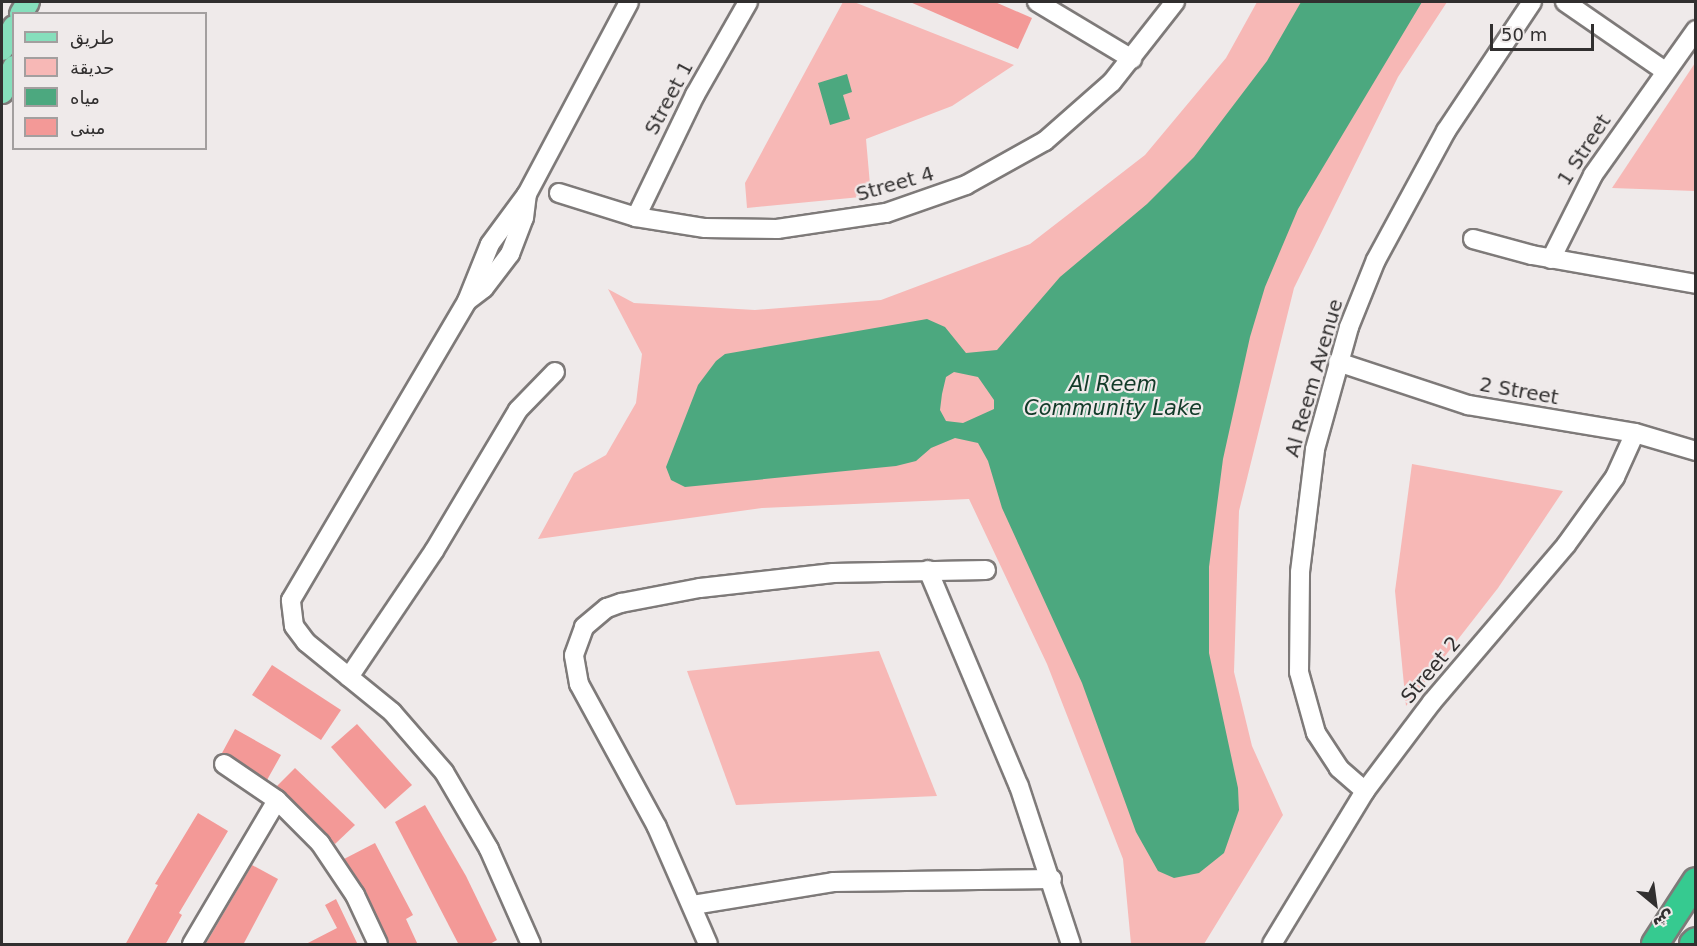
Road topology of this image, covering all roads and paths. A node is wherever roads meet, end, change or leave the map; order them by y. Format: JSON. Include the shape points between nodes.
{"nodes":[{"id":1,"x":629,"y":2,"type":"edge"},
{"id":2,"x":748,"y":2,"type":"edge"},
{"id":3,"x":1037,"y":2,"type":"edge"},
{"id":4,"x":1175,"y":2,"type":"edge"},
{"id":5,"x":1532,"y":2,"type":"edge"},
{"id":6,"x":1565,"y":2,"type":"edge"},
{"id":7,"x":1695,"y":30,"type":"edge"},
{"id":8,"x":12,"y":31,"type":"edge"},
{"id":9,"x":2,"y":49,"type":"edge"},
{"id":10,"x":1132,"y":59,"type":"junction"},
{"id":11,"x":12,"y":71,"type":"edge"},
{"id":12,"x":1665,"y":71,"type":"junction"},
{"id":13,"x":2,"y":92,"type":"edge"},
{"id":14,"x":559,"y":193,"type":"dead end"},
{"id":15,"x":636,"y":217,"type":"junction"},
{"id":16,"x":1473,"y":239,"type":"dead end"},
{"id":17,"x":1551,"y":259,"type":"junction"},
{"id":18,"x":1695,"y":284,"type":"edge"},
{"id":19,"x":1338,"y":362,"type":"junction"},
{"id":20,"x":555,"y":372,"type":"dead end"},
{"id":21,"x":1635,"y":433,"type":"junction"},
{"id":22,"x":1695,"y":451,"type":"edge"},
{"id":23,"x":928,"y":570,"type":"junction"},
{"id":24,"x":986,"y":570,"type":"dead end"},
{"id":25,"x":349,"y":677,"type":"junction"},
{"id":26,"x":224,"y":764,"type":"dead end"},
{"id":27,"x":1365,"y":791,"type":"junction"},
{"id":28,"x":277,"y":800,"type":"junction"},
{"id":29,"x":1052,"y":879,"type":"junction"},
{"id":30,"x":1695,"y":881,"type":"edge"},
{"id":31,"x":693,"y":905,"type":"junction"},
{"id":32,"x":1695,"y":940,"type":"edge"},
{"id":33,"x":192,"y":945,"type":"edge"},
{"id":34,"x":378,"y":945,"type":"edge"},
{"id":35,"x":531,"y":945,"type":"edge"},
{"id":36,"x":708,"y":945,"type":"edge"},
{"id":37,"x":1071,"y":945,"type":"edge"},
{"id":38,"x":1272,"y":945,"type":"edge"},
{"id":39,"x":1655,"y":945,"type":"edge"},
{"id":40,"x":1693,"y":945,"type":"edge"}],
"edges":[{"from":1,"to":25,"type":"street","via":[[527,194],[524,218],[510,255],[484,288],[467,301],[363,483],[293,592],[290,608],[299,635]]},
{"from":2,"to":15,"type":"street","name":"Street 1","via":[[695,95]]},
{"from":3,"to":10,"type":"street"},
{"from":4,"to":10,"type":"street","name":"Street 4"},
{"from":5,"to":19,"type":"street","name":"Al Reem Avenue","via":[[1476,84],[1400,214],[1361,293]]},
{"from":6,"to":12,"type":"street"},
{"from":7,"to":12,"type":"street","name":"1 Street"},
{"from":8,"to":9,"type":"main road"},
{"from":10,"to":15,"type":"street","name":"Street 4","via":[[1091,103],[1028,152],[966,185],[886,213],[811,226],[740,230]]},
{"from":11,"to":13,"type":"main road"},
{"from":12,"to":17,"type":"street","name":"1 Street","via":[[1580,196]]},
{"from":14,"to":15,"type":"street","name":"Street 4"},
{"from":16,"to":17,"type":"street"},
{"from":17,"to":18,"type":"street"},
{"from":19,"to":21,"type":"street","name":"2 Street","via":[[1468,405]]},
{"from":19,"to":27,"type":"street","name":"Al Reem Avenue","via":[[1308,489],[1298,652],[1302,693],[1316,733],[1338,768]]},
{"from":20,"to":25,"type":"street","via":[[518,410],[439,543]]},
{"from":21,"to":22,"type":"street","name":"2 Street"},
{"from":21,"to":27,"type":"street","name":"Street 2","via":[[1614,477],[1566,545],[1432,702]]},
{"from":23,"to":24,"type":"street"},
{"from":23,"to":29,"type":"street","via":[[1019,786]]},
{"from":23,"to":31,"type":"street","via":[[833,573],[700,588],[621,603],[607,608],[585,627],[574,655],[579,684],[626,766]]},
{"from":25,"to":35,"type":"street","via":[[411,732],[458,792],[489,849]]},
{"from":26,"to":28,"type":"street"},
{"from":27,"to":38,"type":"street","name":"Street 2"},
{"from":28,"to":33,"type":"street"},
{"from":28,"to":34,"type":"street","via":[[314,836],[339,868]]},
{"from":29,"to":31,"type":"street","via":[[833,882]]},
{"from":29,"to":37,"type":"street"},
{"from":30,"to":39,"type":"highway"},
{"from":31,"to":36,"type":"street"},
{"from":32,"to":40,"type":"highway"}]}
